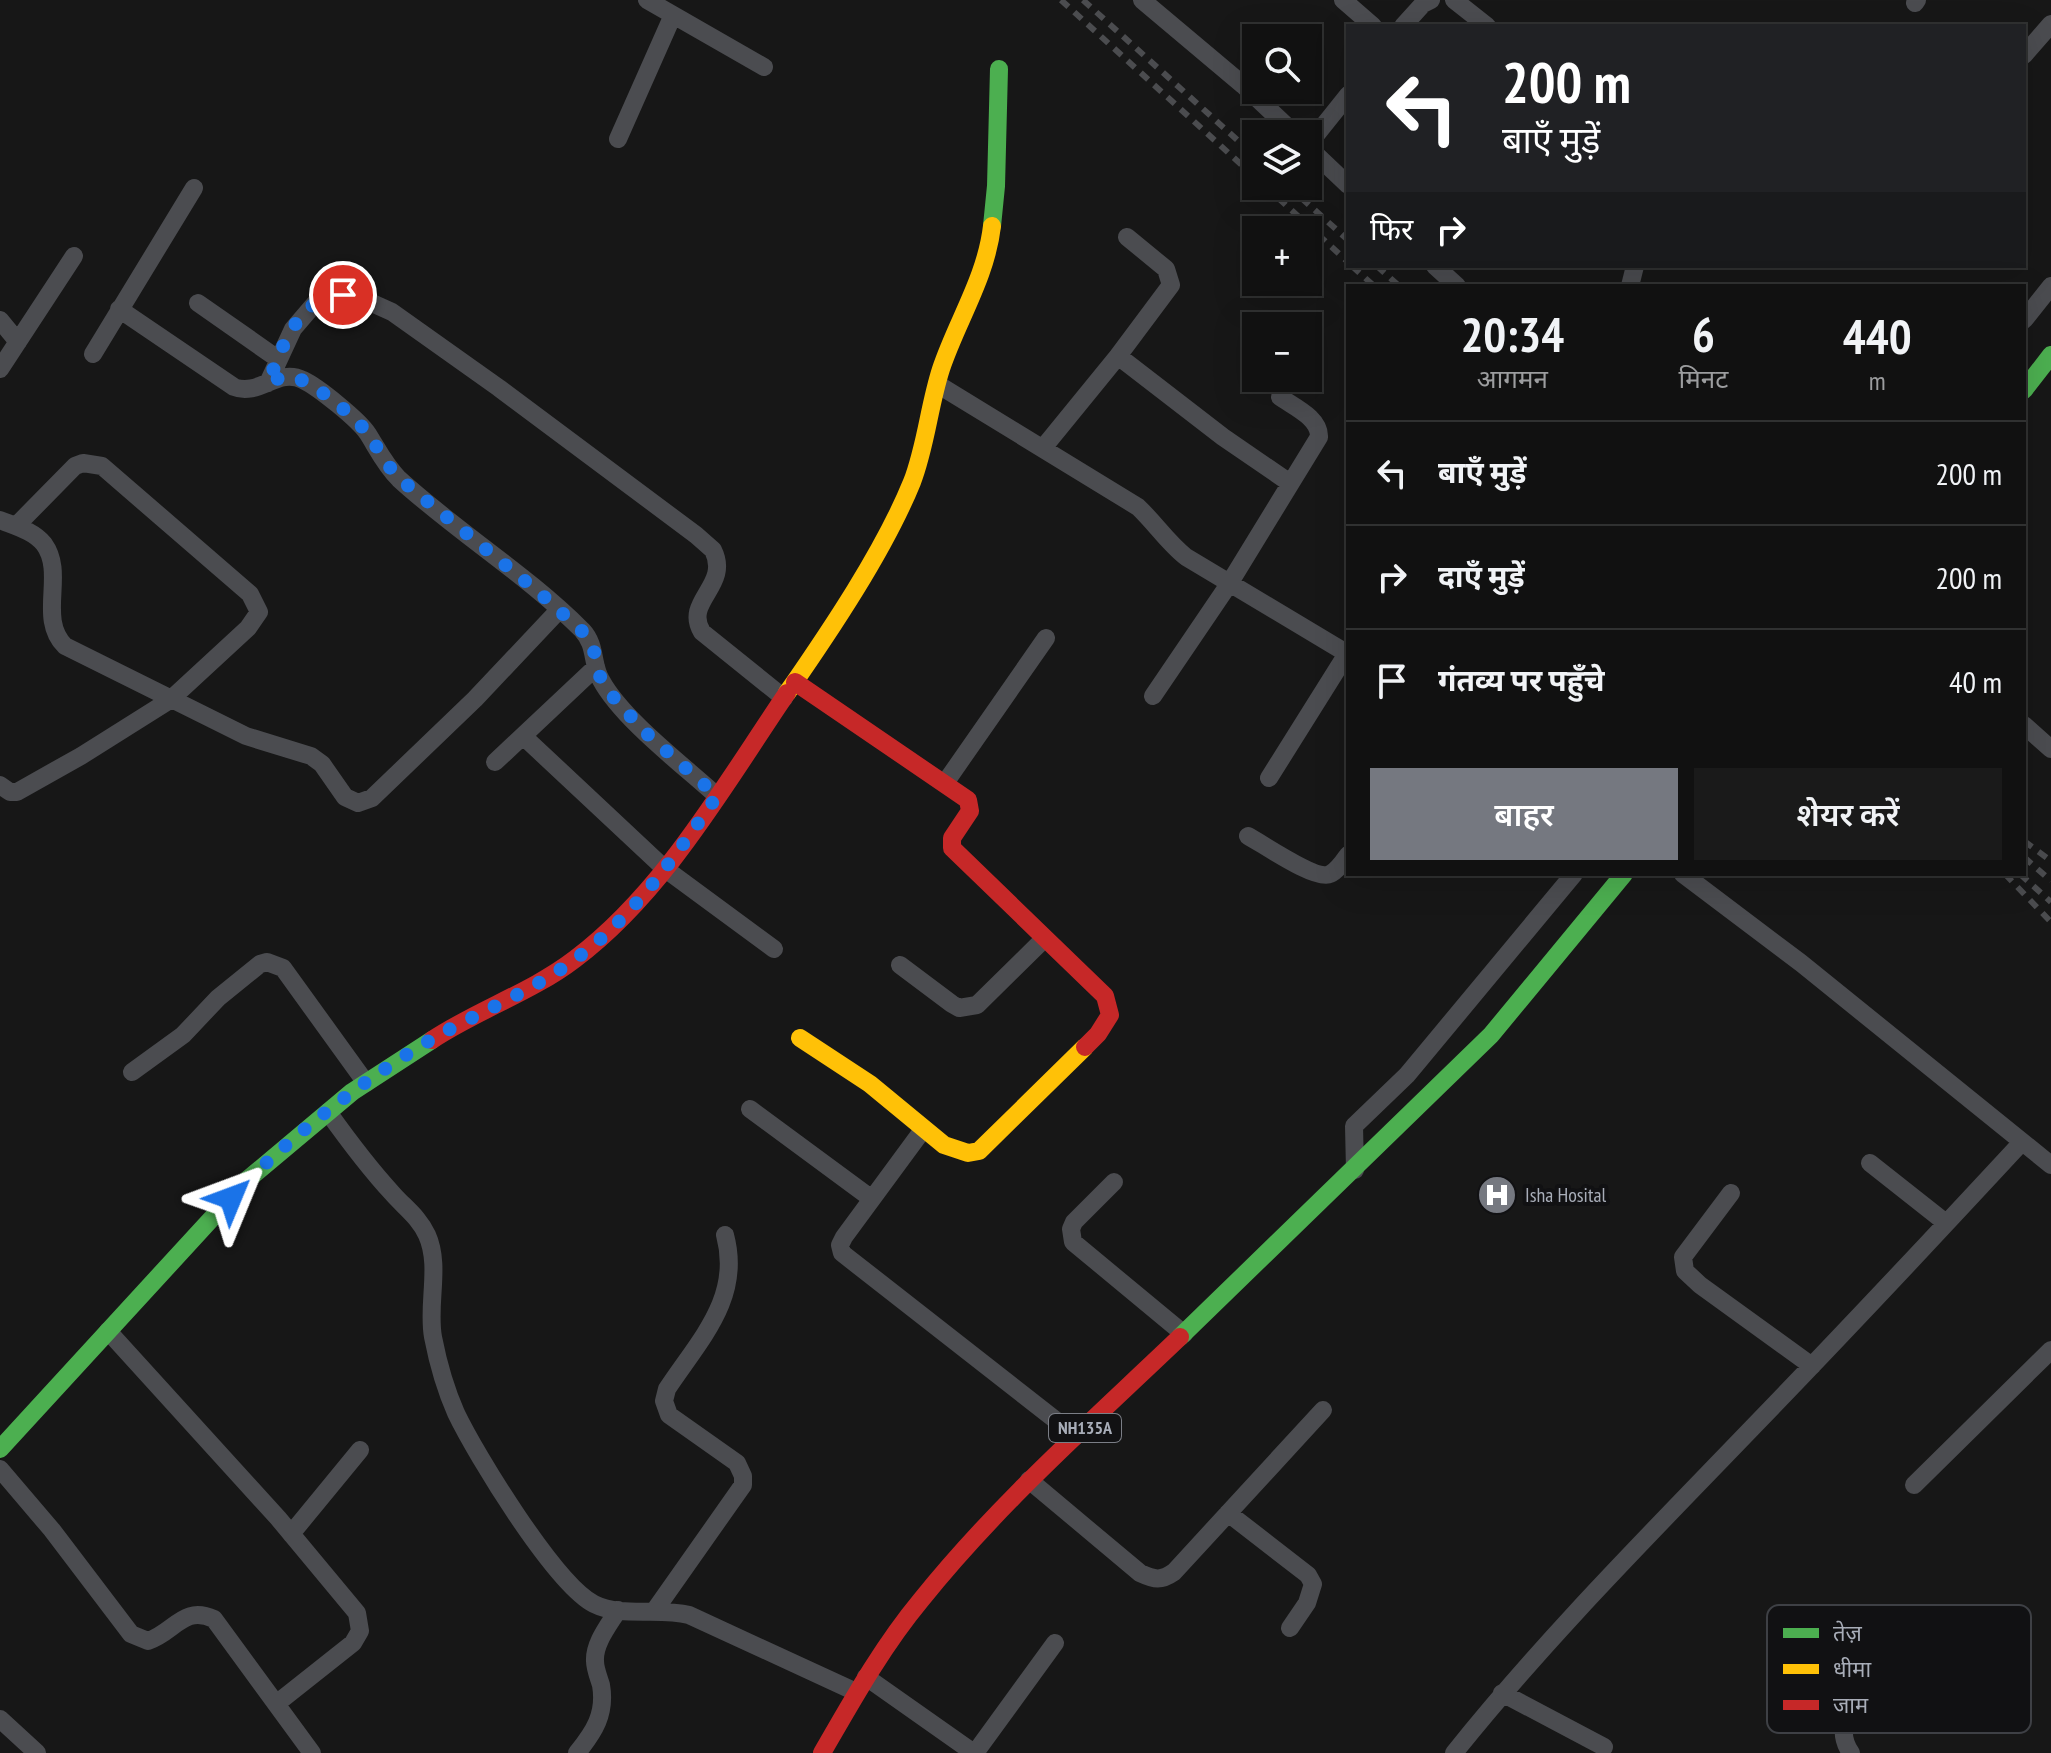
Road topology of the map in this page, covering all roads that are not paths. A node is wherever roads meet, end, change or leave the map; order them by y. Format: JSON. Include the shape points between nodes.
{"nodes":[{"id":1,"x":647,"y":0,"type":"edge"},
{"id":2,"x":1142,"y":0,"type":"edge"},
{"id":3,"x":1343,"y":0,"type":"edge"},
{"id":4,"x":1431,"y":0,"type":"edge"},
{"id":5,"x":1454,"y":0,"type":"edge"},
{"id":6,"x":673,"y":15,"type":"junction"},
{"id":7,"x":1371,"y":24,"type":"edge"},
{"id":8,"x":1405,"y":24,"type":"edge"},
{"id":9,"x":1484,"y":24,"type":"edge"},
{"id":10,"x":2051,"y":24,"type":"edge"},
{"id":11,"x":2026,"y":53,"type":"edge"},
{"id":12,"x":764,"y":67,"type":"dead end"},
{"id":13,"x":999,"y":69,"type":"dead end"},
{"id":14,"x":1346,"y":98,"type":"edge"},
{"id":15,"x":1280,"y":120,"type":"edge"},
{"id":16,"x":1322,"y":128,"type":"edge"},
{"id":17,"x":618,"y":139,"type":"dead end"},
{"id":18,"x":1322,"y":160,"type":"edge"},
{"id":19,"x":1346,"y":183,"type":"edge"},
{"id":20,"x":194,"y":188,"type":"dead end"},
{"id":21,"x":1127,"y":237,"type":"dead end"},
{"id":22,"x":74,"y":256,"type":"dead end"},
{"id":23,"x":1437,"y":268,"type":"edge"},
{"id":24,"x":1455,"y":284,"type":"edge"},
{"id":25,"x":2051,"y":286,"type":"edge"},
{"id":26,"x":198,"y":303,"type":"dead end"},
{"id":27,"x":119,"y":309,"type":"junction"},
{"id":28,"x":2026,"y":317,"type":"edge"},
{"id":29,"x":0,"y":320,"type":"edge"},
{"id":30,"x":18,"y":342,"type":"junction"},
{"id":31,"x":93,"y":354,"type":"dead end"},
{"id":32,"x":2051,"y":355,"type":"edge"},
{"id":33,"x":1118,"y":356,"type":"junction"},
{"id":34,"x":278,"y":359,"type":"junction"},
{"id":35,"x":0,"y":369,"type":"edge"},
{"id":36,"x":268,"y":383,"type":"junction"},
{"id":37,"x":937,"y":384,"type":"junction"},
{"id":38,"x":2026,"y":387,"type":"edge"},
{"id":39,"x":1280,"y":397,"type":"dead end"},
{"id":40,"x":1043,"y":448,"type":"junction"},
{"id":41,"x":1290,"y":483,"type":"junction"},
{"id":42,"x":8,"y":523,"type":"edge"},
{"id":43,"x":1229,"y":584,"type":"junction"},
{"id":44,"x":559,"y":610,"type":"junction"},
{"id":45,"x":1046,"y":638,"type":"dead end"},
{"id":46,"x":1346,"y":652,"type":"edge"},
{"id":47,"x":1346,"y":656,"type":"edge"},
{"id":48,"x":596,"y":667,"type":"junction"},
{"id":49,"x":790,"y":690,"type":"junction"},
{"id":50,"x":1153,"y":696,"type":"dead end"},
{"id":51,"x":170,"y":700,"type":"junction"},
{"id":52,"x":2026,"y":727,"type":"edge"},
{"id":53,"x":523,"y":736,"type":"junction"},
{"id":54,"x":2051,"y":749,"type":"edge"},
{"id":55,"x":495,"y":762,"type":"dead end"},
{"id":56,"x":1269,"y":778,"type":"dead end"},
{"id":57,"x":945,"y":783,"type":"junction"},
{"id":58,"x":0,"y":785,"type":"edge"},
{"id":59,"x":717,"y":796,"type":"junction"},
{"id":60,"x":1248,"y":836,"type":"dead end"},
{"id":61,"x":1346,"y":857,"type":"edge"},
{"id":62,"x":664,"y":868,"type":"junction"},
{"id":63,"x":1572,"y":876,"type":"edge"},
{"id":64,"x":1622,"y":876,"type":"edge"},
{"id":65,"x":1686,"y":876,"type":"edge"},
{"id":66,"x":1044,"y":939,"type":"junction"},
{"id":67,"x":774,"y":949,"type":"dead end"},
{"id":68,"x":900,"y":965,"type":"dead end"},
{"id":69,"x":800,"y":1038,"type":"dead end"},
{"id":70,"x":132,"y":1072,"type":"dead end"},
{"id":71,"x":366,"y":1083,"type":"junction"},
{"id":72,"x":750,"y":1109,"type":"dead end"},
{"id":73,"x":328,"y":1112,"type":"junction"},
{"id":74,"x":922,"y":1131,"type":"junction"},
{"id":75,"x":2022,"y":1142,"type":"junction"},
{"id":76,"x":1870,"y":1163,"type":"dead end"},
{"id":77,"x":2051,"y":1165,"type":"edge"},
{"id":78,"x":1355,"y":1170,"type":"junction"},
{"id":79,"x":1114,"y":1182,"type":"dead end"},
{"id":80,"x":1731,"y":1193,"type":"dead end"},
{"id":81,"x":872,"y":1199,"type":"junction"},
{"id":82,"x":1946,"y":1223,"type":"junction"},
{"id":83,"x":725,"y":1235,"type":"dead end"},
{"id":84,"x":108,"y":1331,"type":"junction"},
{"id":85,"x":1184,"y":1334,"type":"junction"},
{"id":86,"x":2051,"y":1350,"type":"edge"},
{"id":87,"x":1812,"y":1366,"type":"junction"},
{"id":88,"x":1323,"y":1410,"type":"dead end"},
{"id":89,"x":1076,"y":1436,"type":"junction"},
{"id":90,"x":0,"y":1449,"type":"edge"},
{"id":91,"x":360,"y":1450,"type":"dead end"},
{"id":92,"x":0,"y":1469,"type":"edge"},
{"id":93,"x":1029,"y":1480,"type":"junction"},
{"id":94,"x":1914,"y":1485,"type":"dead end"},
{"id":95,"x":1228,"y":1513,"type":"junction"},
{"id":96,"x":291,"y":1534,"type":"junction"},
{"id":97,"x":618,"y":1610,"type":"junction"},
{"id":98,"x":655,"y":1610,"type":"junction"},
{"id":99,"x":1290,"y":1628,"type":"dead end"},
{"id":100,"x":1055,"y":1643,"type":"dead end"},
{"id":101,"x":861,"y":1684,"type":"junction"},
{"id":102,"x":1502,"y":1693,"type":"junction"},
{"id":103,"x":276,"y":1704,"type":"junction"},
{"id":104,"x":0,"y":1719,"type":"edge"},
{"id":105,"x":1844,"y":1733,"type":"edge"},
{"id":106,"x":1604,"y":1747,"type":"dead end"},
{"id":107,"x":37,"y":1753,"type":"edge"},
{"id":108,"x":312,"y":1753,"type":"edge"},
{"id":109,"x":577,"y":1753,"type":"edge"},
{"id":110,"x":822,"y":1753,"type":"edge"},
{"id":111,"x":974,"y":1753,"type":"edge"},
{"id":112,"x":1454,"y":1753,"type":"edge"},
{"id":113,"x":1851,"y":1753,"type":"edge"}],
"edges":[{"from":1,"to":6,"type":"street"},
{"from":2,"to":15,"type":"street"},
{"from":3,"to":7,"type":"street"},
{"from":4,"to":8,"type":"street"},
{"from":5,"to":9,"type":"street"},
{"from":6,"to":12,"type":"street"},
{"from":6,"to":17,"type":"street"},
{"from":10,"to":11,"type":"street"},
{"from":13,"to":37,"type":"main road","via":[[990,239]]},
{"from":14,"to":16,"type":"street"},
{"from":18,"to":19,"type":"street"},
{"from":20,"to":27,"type":"street"},
{"from":21,"to":33,"type":"street","via":[[1166,269],[1171,285]]},
{"from":22,"to":30,"type":"street"},
{"from":23,"to":24,"type":"street"},
{"from":25,"to":28,"type":"street"},
{"from":26,"to":34,"type":"street"},
{"from":27,"to":31,"type":"street"},
{"from":27,"to":36,"type":"street","via":[[234,387],[249,391]]},
{"from":29,"to":30,"type":"street"},
{"from":30,"to":35,"type":"street"},
{"from":32,"to":38,"type":"main road"},
{"from":33,"to":40,"type":"street"},
{"from":33,"to":41,"type":"street"},
{"from":34,"to":36,"type":"street"},
{"from":34,"to":49,"type":"street","via":[[308,309],[330,295],[392,312],[713,550],[718,569],[699,606],[697,624]]},
{"from":36,"to":44,"type":"street","via":[[281,377],[303,380],[355,419],[400,479]]},
{"from":37,"to":40,"type":"street"},
{"from":37,"to":49,"type":"main road","via":[[913,479],[900,508]]},
{"from":39,"to":41,"type":"street","via":[[1319,429],[1315,445]]},
{"from":40,"to":43,"type":"street","via":[[1138,507],[1173,547]]},
{"from":41,"to":43,"type":"street"},
{"from":42,"to":51,"type":"street","via":[[44,544],[53,577],[55,636]]},
{"from":42,"to":51,"type":"street","via":[[75,466],[94,463],[250,594],[259,612],[248,628]]},
{"from":43,"to":46,"type":"street"},
{"from":43,"to":50,"type":"street"},
{"from":44,"to":48,"type":"street","via":[[592,643]]},
{"from":44,"to":51,"type":"street","via":[[372,798],[358,803],[345,797],[311,756],[261,742]]},
{"from":45,"to":57,"type":"street"},
{"from":47,"to":56,"type":"street"},
{"from":48,"to":53,"type":"street"},
{"from":48,"to":59,"type":"street","via":[[614,698],[645,732]]},
{"from":49,"to":57,"type":"main road"},
{"from":49,"to":59,"type":"main road"},
{"from":51,"to":58,"type":"street","via":[[17,792]]},
{"from":52,"to":54,"type":"street"},
{"from":53,"to":55,"type":"street"},
{"from":53,"to":62,"type":"street"},
{"from":57,"to":66,"type":"main road","via":[[970,805],[952,848]]},
{"from":59,"to":62,"type":"main road"},
{"from":60,"to":61,"type":"street","via":[[1323,876]]},
{"from":62,"to":67,"type":"street"},
{"from":62,"to":71,"type":"main road","via":[[614,927],[573,961],[439,1035]]},
{"from":63,"to":78,"type":"street","via":[[1407,1075],[1354,1126]]},
{"from":64,"to":78,"type":"main road","number":"NH135A","via":[[1491,1035]]},
{"from":65,"to":75,"type":"street"},
{"from":66,"to":68,"type":"street","via":[[969,1008],[952,1004]]},
{"from":66,"to":74,"type":"main road","via":[[1105,996],[1110,1015],[1106,1026],[979,1151],[966,1153]]},
{"from":69,"to":74,"type":"main road","via":[[892,1101]]},
{"from":70,"to":71,"type":"street","via":[[267,962],[283,968]]},
{"from":71,"to":73,"type":"main road"},
{"from":72,"to":81,"type":"street"},
{"from":73,"to":84,"type":"main road","via":[[247,1180]]},
{"from":73,"to":97,"type":"street","via":[[427,1235],[433,1252],[432,1332],[458,1415],[566,1583],[597,1606]]},
{"from":74,"to":81,"type":"street"},
{"from":75,"to":77,"type":"street"},
{"from":75,"to":82,"type":"street"},
{"from":76,"to":82,"type":"street"},
{"from":78,"to":85,"type":"main road","number":"NH135A"},
{"from":79,"to":85,"type":"street","via":[[1074,1222],[1073,1242]]},
{"from":80,"to":87,"type":"street","via":[[1683,1257],[1685,1271]]},
{"from":81,"to":89,"type":"street","via":[[844,1237],[842,1253]]},
{"from":82,"to":87,"type":"street"},
{"from":83,"to":98,"type":"street","via":[[731,1265],[723,1301],[664,1401],[669,1415],[737,1463],[743,1485]]},
{"from":84,"to":90,"type":"main road"},
{"from":84,"to":96,"type":"street"},
{"from":85,"to":89,"type":"main road","number":"NH135A"},
{"from":86,"to":94,"type":"street"},
{"from":87,"to":102,"type":"street"},
{"from":88,"to":95,"type":"street"},
{"from":89,"to":93,"type":"main road","number":"NH135A"},
{"from":91,"to":96,"type":"street"},
{"from":92,"to":103,"type":"street","via":[[131,1634],[148,1641],[186,1616],[204,1614],[214,1619]]},
{"from":93,"to":95,"type":"street","via":[[1153,1579],[1174,1572]]},
{"from":93,"to":101,"type":"main road","number":"NH135A","via":[[919,1602]]},
{"from":95,"to":99,"type":"street","via":[[1313,1584]]},
{"from":96,"to":103,"type":"street","via":[[357,1613],[360,1631],[353,1643]]},
{"from":97,"to":98,"type":"street"},
{"from":97,"to":109,"type":"street","via":[[601,1638],[595,1662],[601,1715]]},
{"from":98,"to":101,"type":"street","via":[[689,1615]]},
{"from":100,"to":111,"type":"street"},
{"from":101,"to":110,"type":"main road","number":"NH135A"},
{"from":101,"to":111,"type":"street"},
{"from":102,"to":106,"type":"street"},
{"from":102,"to":112,"type":"street"},
{"from":103,"to":108,"type":"street"},
{"from":104,"to":107,"type":"street"},
{"from":105,"to":113,"type":"street"}]}
